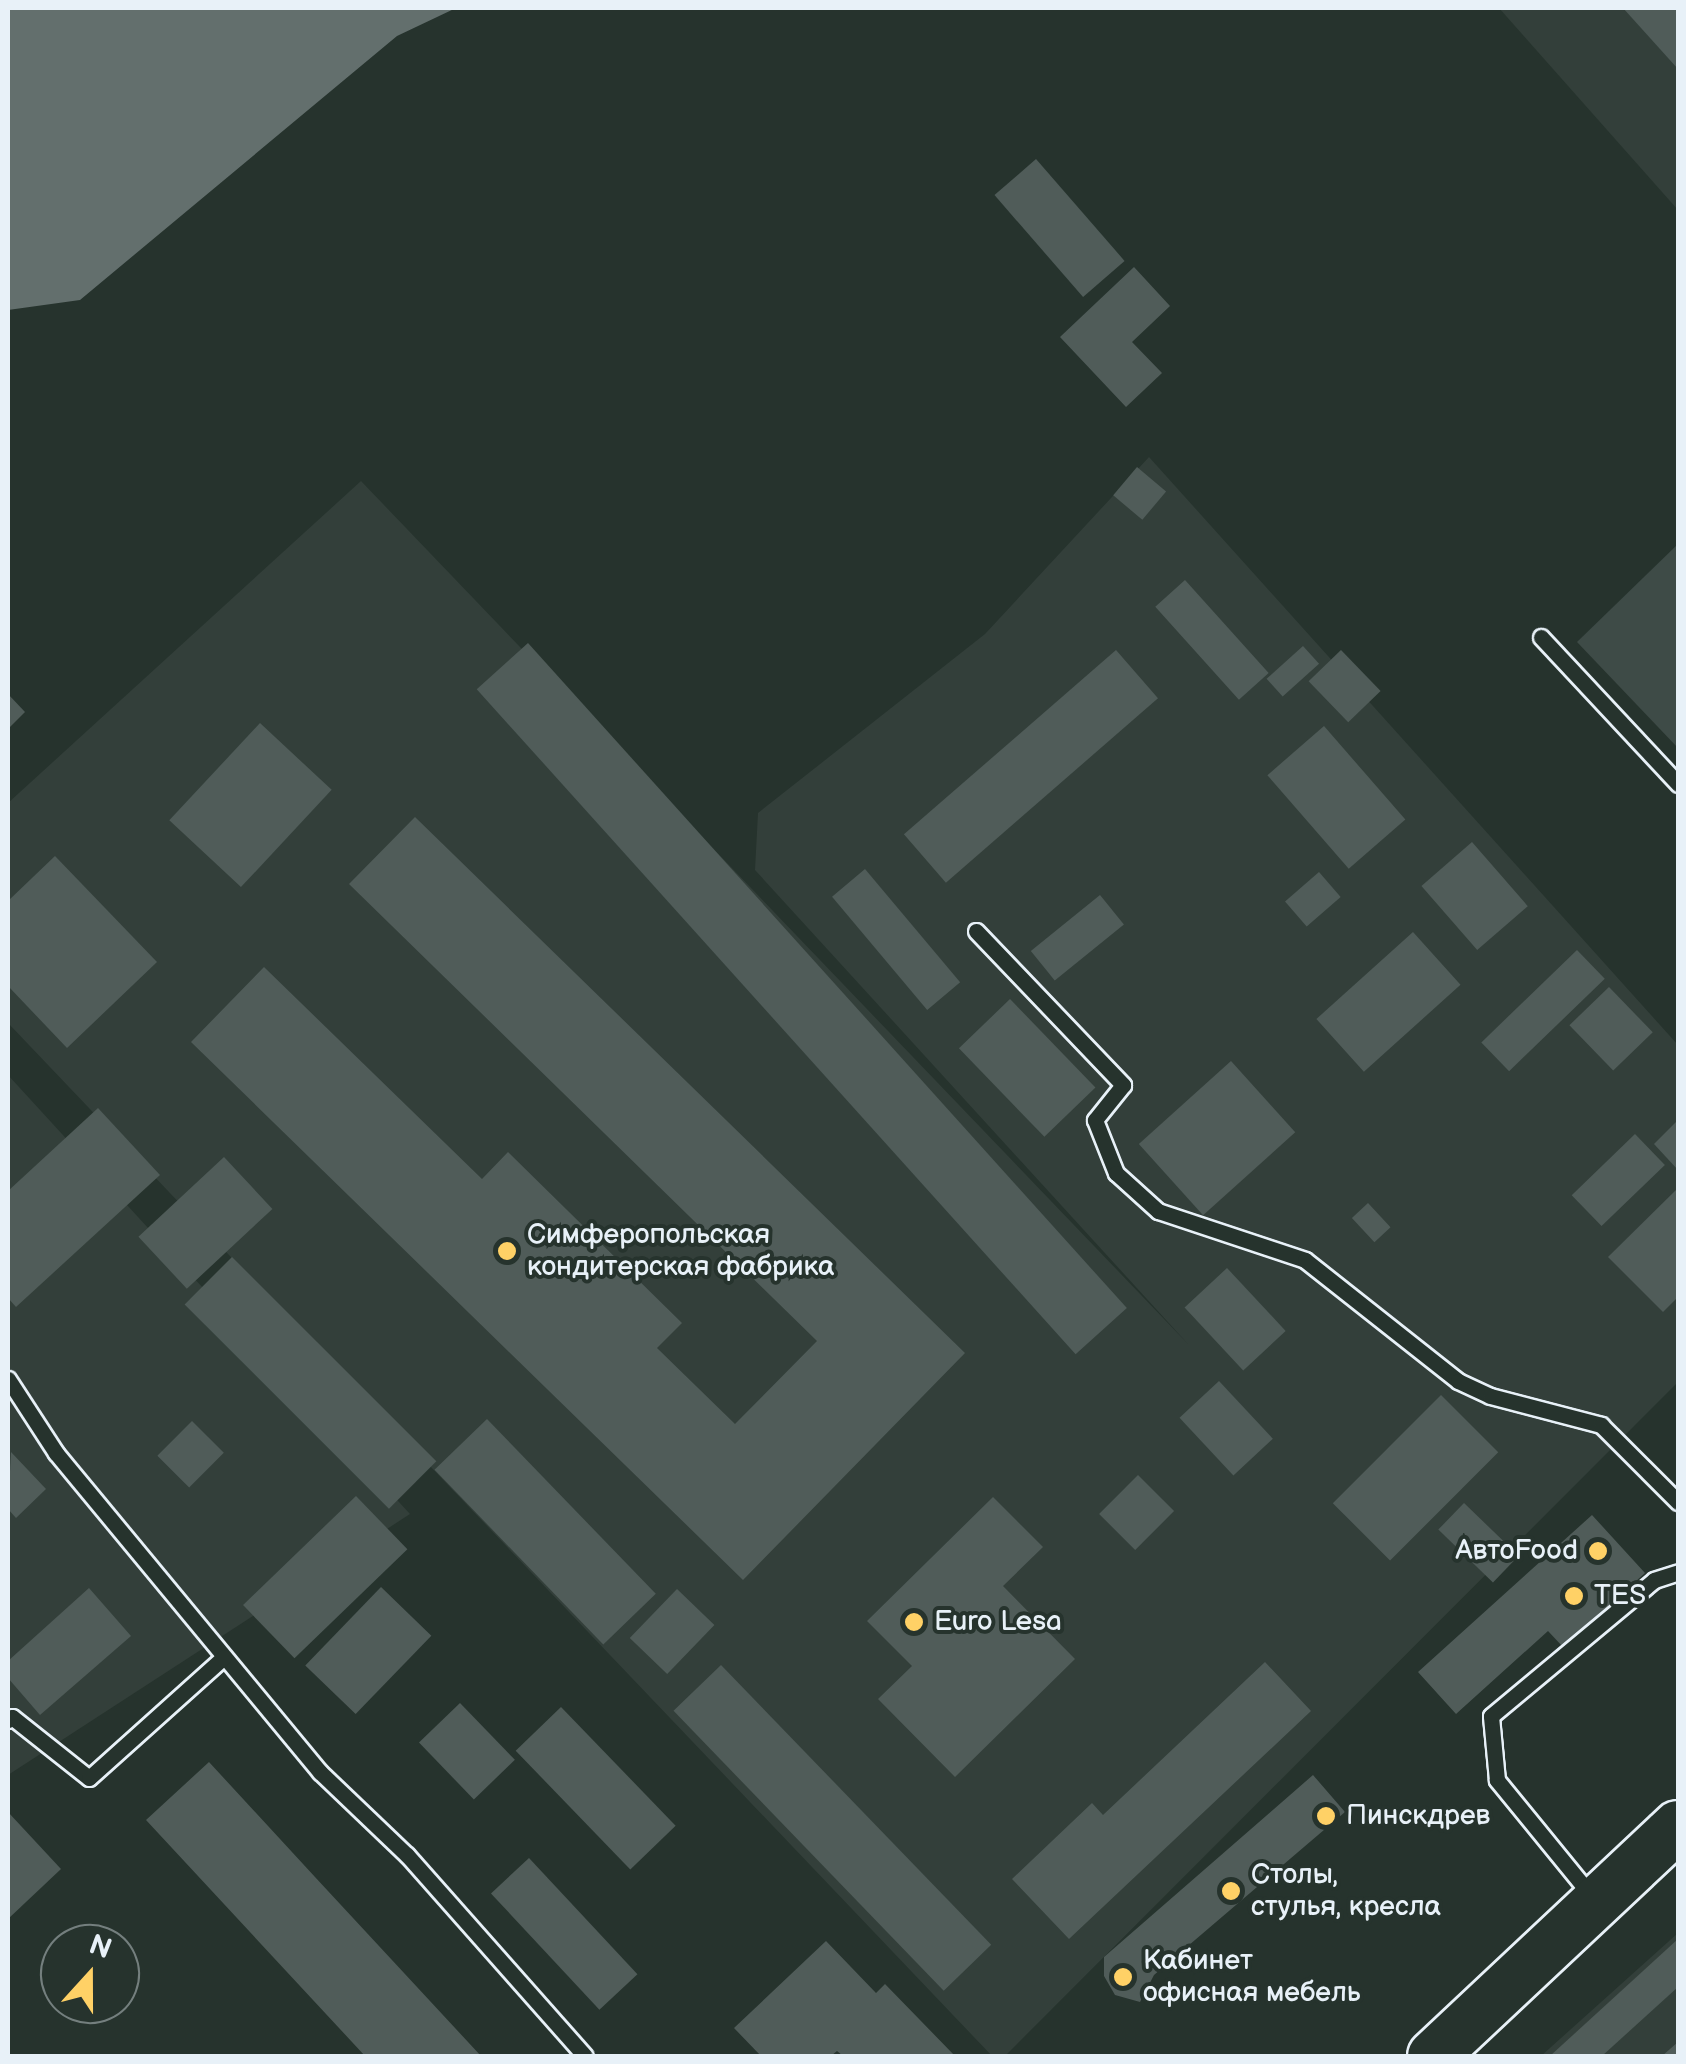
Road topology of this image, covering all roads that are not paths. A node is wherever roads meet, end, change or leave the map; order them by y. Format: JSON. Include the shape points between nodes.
{"nodes":[{"id":1,"x":1541,"y":637,"type":"dead end"},
{"id":2,"x":1678,"y":784,"type":"edge"},
{"id":3,"x":976,"y":931,"type":"dead end"},
{"id":4,"x":11,"y":1391,"type":"edge"},
{"id":5,"x":1678,"y":1502,"type":"edge"},
{"id":6,"x":1678,"y":1572,"type":"edge"},
{"id":7,"x":224,"y":1657,"type":"junction"},
{"id":8,"x":8,"y":1720,"type":"edge"},
{"id":9,"x":1678,"y":1826,"type":"edge"},
{"id":10,"x":1596,"y":1902,"type":"junction"},
{"id":11,"x":585,"y":2056,"type":"edge"},
{"id":12,"x":1433,"y":2056,"type":"edge"}],
"edges":[{"from":1,"to":2,"type":"lane"},
{"from":3,"to":5,"type":"lane","via":[[1123,1085],[1095,1120],[1116,1173],[1158,1211],[1305,1260],[1458,1381],[1601,1425]]},
{"from":4,"to":7,"type":"lane"},
{"from":6,"to":10,"type":"lane","via":[[1654,1580],[1491,1716],[1497,1780]]},
{"from":7,"to":8,"type":"lane","via":[[89,1778],[12,1716]]},
{"from":7,"to":11,"type":"lane","via":[[320,1772],[407,1854]]},
{"from":9,"to":10,"type":"main road"},
{"from":10,"to":12,"type":"main road"}]}
